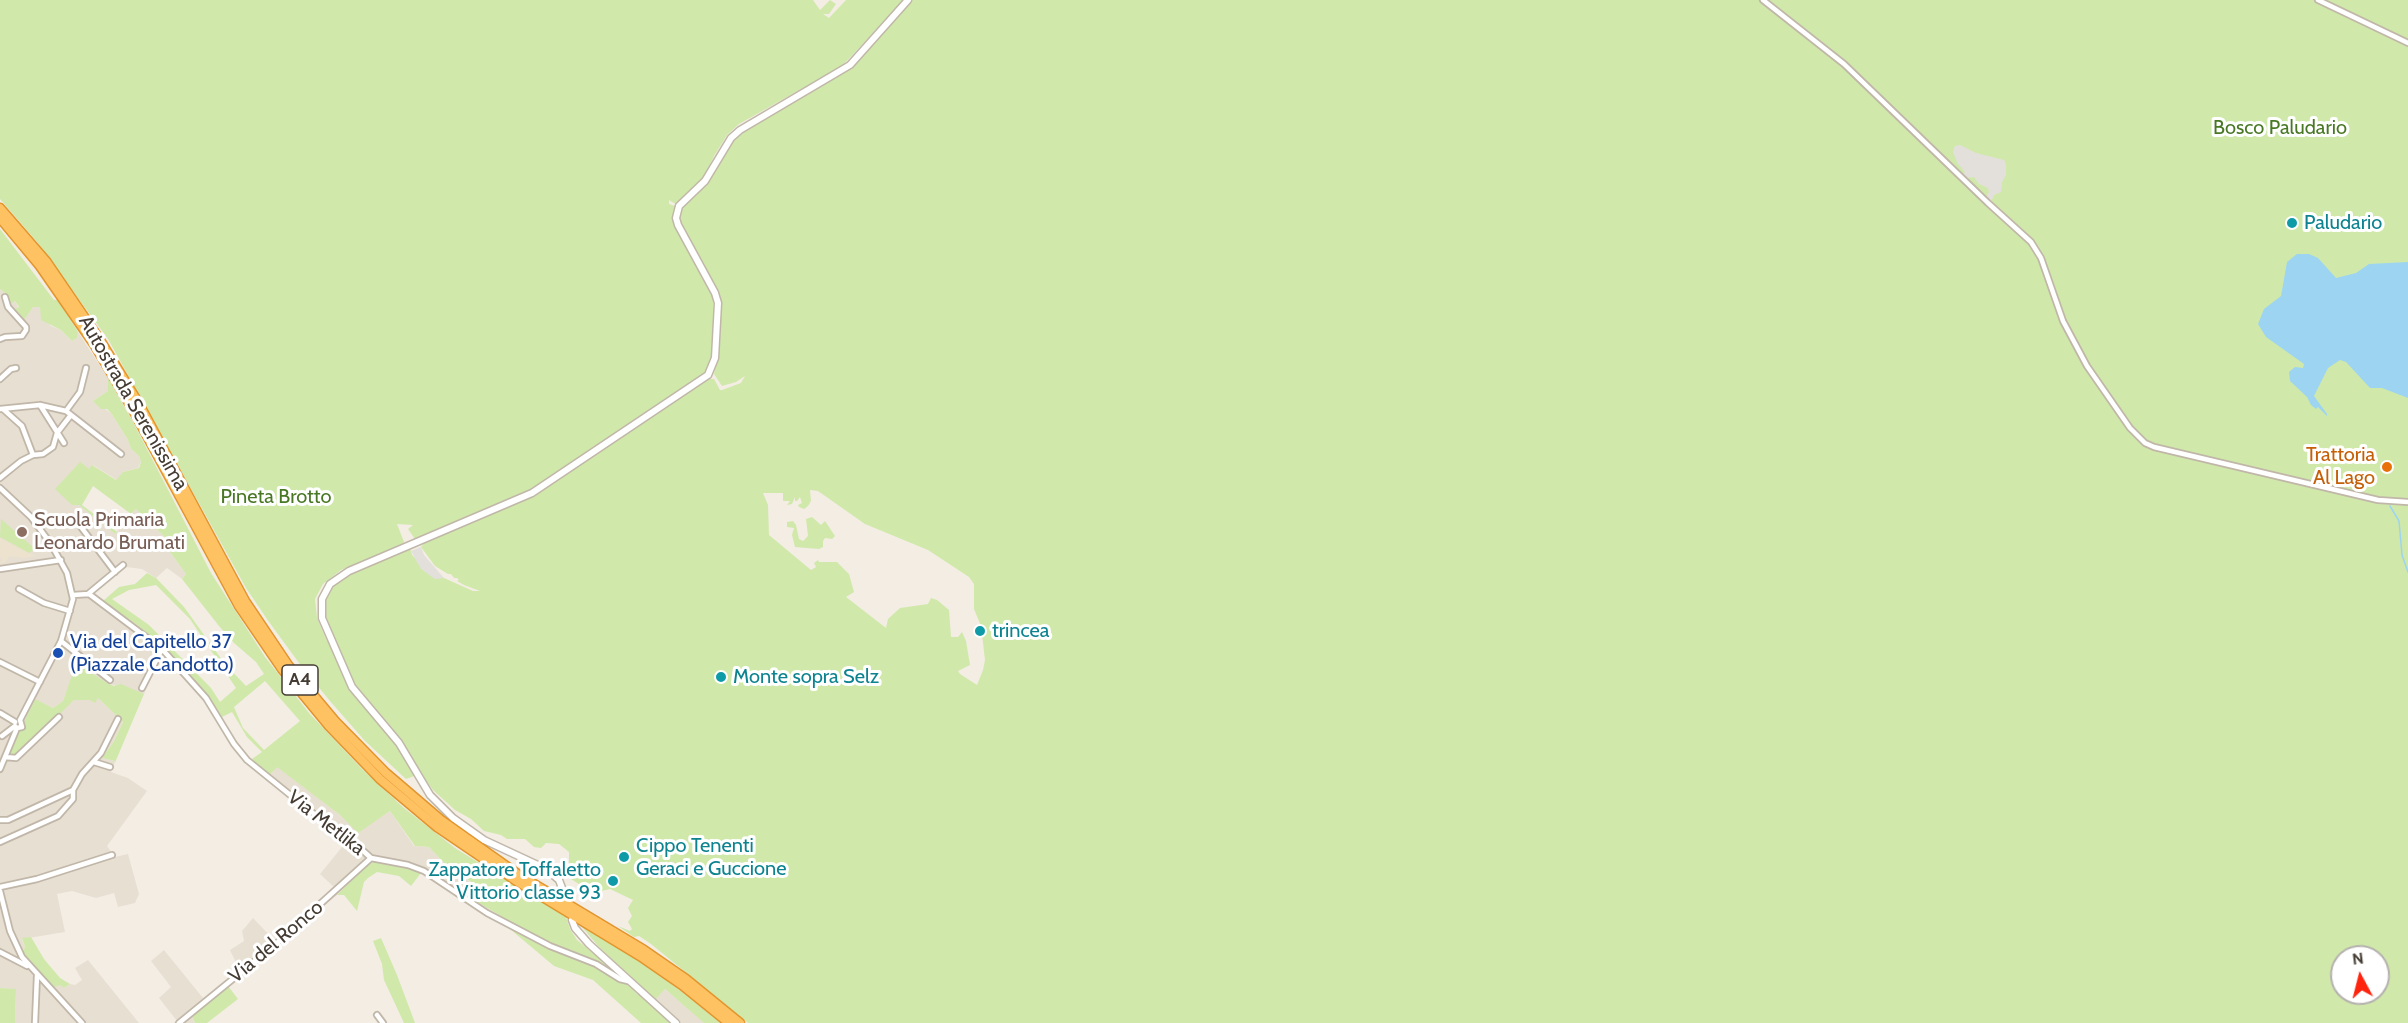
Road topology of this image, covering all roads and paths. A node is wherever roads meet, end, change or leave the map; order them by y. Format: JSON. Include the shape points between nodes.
{"nodes":[{"id":1,"x":908,"y":0,"type":"edge"},
{"id":2,"x":1763,"y":0,"type":"edge"},
{"id":3,"x":2318,"y":0,"type":"edge"},
{"id":4,"x":2408,"y":43,"type":"edge"},
{"id":5,"x":0,"y":208,"type":"edge"},
{"id":6,"x":0,"y":218,"type":"edge"},
{"id":7,"x":5,"y":297,"type":"dead end"},
{"id":8,"x":0,"y":339,"type":"edge"},
{"id":9,"x":16,"y":368,"type":"dead end"},
{"id":10,"x":86,"y":368,"type":"dead end"},
{"id":11,"x":0,"y":379,"type":"edge"},
{"id":12,"x":40,"y":405,"type":"junction"},
{"id":13,"x":2,"y":409,"type":"edge"},
{"id":14,"x":66,"y":411,"type":"junction"},
{"id":15,"x":71,"y":415,"type":"junction"},
{"id":16,"x":57,"y":434,"type":"junction"},
{"id":17,"x":64,"y":443,"type":"dead end"},
{"id":18,"x":121,"y":454,"type":"dead end"},
{"id":19,"x":33,"y":455,"type":"junction"},
{"id":20,"x":0,"y":478,"type":"edge"},
{"id":21,"x":0,"y":488,"type":"edge"},
{"id":22,"x":2408,"y":502,"type":"edge"},
{"id":23,"x":78,"y":523,"type":"dead end"},
{"id":24,"x":61,"y":560,"type":"junction"},
{"id":25,"x":123,"y":565,"type":"dead end"},
{"id":26,"x":0,"y":569,"type":"edge"},
{"id":27,"x":115,"y":572,"type":"junction"},
{"id":28,"x":19,"y":589,"type":"dead end"},
{"id":29,"x":88,"y":594,"type":"junction"},
{"id":30,"x":73,"y":595,"type":"junction"},
{"id":31,"x":70,"y":611,"type":"junction"},
{"id":32,"x":61,"y":641,"type":"junction"},
{"id":33,"x":162,"y":649,"type":"junction"},
{"id":34,"x":0,"y":662,"type":"edge"},
{"id":35,"x":110,"y":680,"type":"dead end"},
{"id":36,"x":40,"y":682,"type":"junction"},
{"id":37,"x":142,"y":688,"type":"dead end"},
{"id":38,"x":0,"y":713,"type":"edge"},
{"id":39,"x":59,"y":717,"type":"dead end"},
{"id":40,"x":118,"y":719,"type":"dead end"},
{"id":41,"x":17,"y":724,"type":"junction"},
{"id":42,"x":12,"y":740,"type":"junction"},
{"id":43,"x":5,"y":757,"type":"junction"},
{"id":44,"x":94,"y":762,"type":"junction"},
{"id":45,"x":110,"y":767,"type":"dead end"},
{"id":46,"x":0,"y":770,"type":"edge"},
{"id":47,"x":73,"y":790,"type":"junction"},
{"id":48,"x":0,"y":820,"type":"edge"},
{"id":49,"x":0,"y":842,"type":"edge"},
{"id":50,"x":112,"y":855,"type":"dead end"},
{"id":51,"x":371,"y":858,"type":"junction"},
{"id":52,"x":0,"y":889,"type":"edge"},
{"id":53,"x":565,"y":896,"type":"dead end"},
{"id":54,"x":572,"y":920,"type":"dead end"},
{"id":55,"x":16,"y":946,"type":"junction"},
{"id":56,"x":0,"y":952,"type":"edge"},
{"id":57,"x":10,"y":957,"type":"junction"},
{"id":58,"x":30,"y":967,"type":"junction"},
{"id":59,"x":38,"y":975,"type":"junction"},
{"id":60,"x":633,"y":982,"type":"junction"},
{"id":61,"x":45,"y":983,"type":"junction"},
{"id":62,"x":38,"y":988,"type":"junction"},
{"id":63,"x":377,"y":1015,"type":"dead end"},
{"id":64,"x":35,"y":1023,"type":"edge"},
{"id":65,"x":82,"y":1023,"type":"edge"},
{"id":66,"x":179,"y":1023,"type":"edge"},
{"id":67,"x":382,"y":1023,"type":"edge"},
{"id":68,"x":676,"y":1023,"type":"edge"},
{"id":69,"x":729,"y":1023,"type":"edge"},
{"id":70,"x":740,"y":1023,"type":"edge"}],
"edges":[{"from":1,"to":53,"type":"street","via":[[850,65],[731,138],[705,181],[679,206],[678,225],[718,303],[715,358],[708,375],[532,493],[339,576],[326,590],[320,608],[322,618],[342,668],[352,687],[399,743],[420,780],[441,806],[484,840],[547,870],[559,880]]},
{"from":2,"to":22,"type":"street","via":[[1844,64],[2031,242],[2041,258],[2063,321],[2087,366],[2145,443],[2378,500]]},
{"from":3,"to":4,"type":"street"},
{"from":5,"to":70,"type":"highway","name":"Autostrada Serenissima","number":"A4","via":[[46,261],[100,340],[245,601],[288,664],[335,721],[386,773],[441,820],[519,875],[644,950]]},
{"from":6,"to":69,"type":"highway","name":"Autostrada Serenissima","number":"A4","via":[[46,274],[94,344],[239,606],[282,669],[329,726],[380,779],[437,827],[508,876],[640,956]]},
{"from":7,"to":8,"type":"street","via":[[26,330],[22,336]]},
{"from":9,"to":11,"type":"street"},
{"from":10,"to":14,"type":"street","via":[[81,392]]},
{"from":12,"to":13,"type":"street"},
{"from":12,"to":14,"type":"street"},
{"from":12,"to":16,"type":"street"},
{"from":13,"to":19,"type":"street","via":[[22,426]]},
{"from":14,"to":15,"type":"street"},
{"from":15,"to":16,"type":"street"},
{"from":15,"to":18,"type":"street"},
{"from":16,"to":17,"type":"street"},
{"from":16,"to":19,"type":"street","via":[[52,447]]},
{"from":19,"to":20,"type":"street"},
{"from":21,"to":24,"type":"street","via":[[31,517]]},
{"from":23,"to":27,"type":"street"},
{"from":24,"to":26,"type":"street"},
{"from":24,"to":30,"type":"street"},
{"from":25,"to":27,"type":"street"},
{"from":27,"to":29,"type":"street"},
{"from":28,"to":31,"type":"street"},
{"from":29,"to":30,"type":"street"},
{"from":29,"to":33,"type":"street","name":"Via Metlika"},
{"from":30,"to":31,"type":"street"},
{"from":31,"to":32,"type":"street"},
{"from":32,"to":35,"type":"street"},
{"from":32,"to":36,"type":"street"},
{"from":33,"to":37,"type":"street"},
{"from":33,"to":51,"type":"street","name":"Via Metlika","via":[[206,698],[247,760]]},
{"from":34,"to":36,"type":"street"},
{"from":36,"to":41,"type":"street"},
{"from":38,"to":41,"type":"street"},
{"from":39,"to":43,"type":"street","via":[[16,758]]},
{"from":40,"to":44,"type":"street"},
{"from":41,"to":42,"type":"street"},
{"from":41,"to":42,"type":"street","via":[[2,736]]},
{"from":42,"to":43,"type":"street"},
{"from":43,"to":46,"type":"street"},
{"from":44,"to":45,"type":"street"},
{"from":44,"to":47,"type":"street"},
{"from":47,"to":48,"type":"street","via":[[18,816]]},
{"from":47,"to":49,"type":"street","via":[[73,799],[58,816]]},
{"from":50,"to":52,"type":"street"},
{"from":51,"to":60,"type":"street","name":"Via Metlika","via":[[424,871],[487,913]]},
{"from":51,"to":66,"type":"street","name":"Via del Ronco","via":[[277,943]]},
{"from":52,"to":55,"type":"street"},
{"from":54,"to":60,"type":"street","via":[[581,936]]},
{"from":55,"to":57,"type":"street"},
{"from":55,"to":58,"type":"street"},
{"from":56,"to":57,"type":"street"},
{"from":57,"to":58,"type":"street"},
{"from":58,"to":59,"type":"street"},
{"from":59,"to":61,"type":"street"},
{"from":59,"to":62,"type":"street"},
{"from":60,"to":68,"type":"street"},
{"from":61,"to":62,"type":"street"},
{"from":61,"to":65,"type":"street"},
{"from":62,"to":64,"type":"street"},
{"from":63,"to":67,"type":"street"}]}
